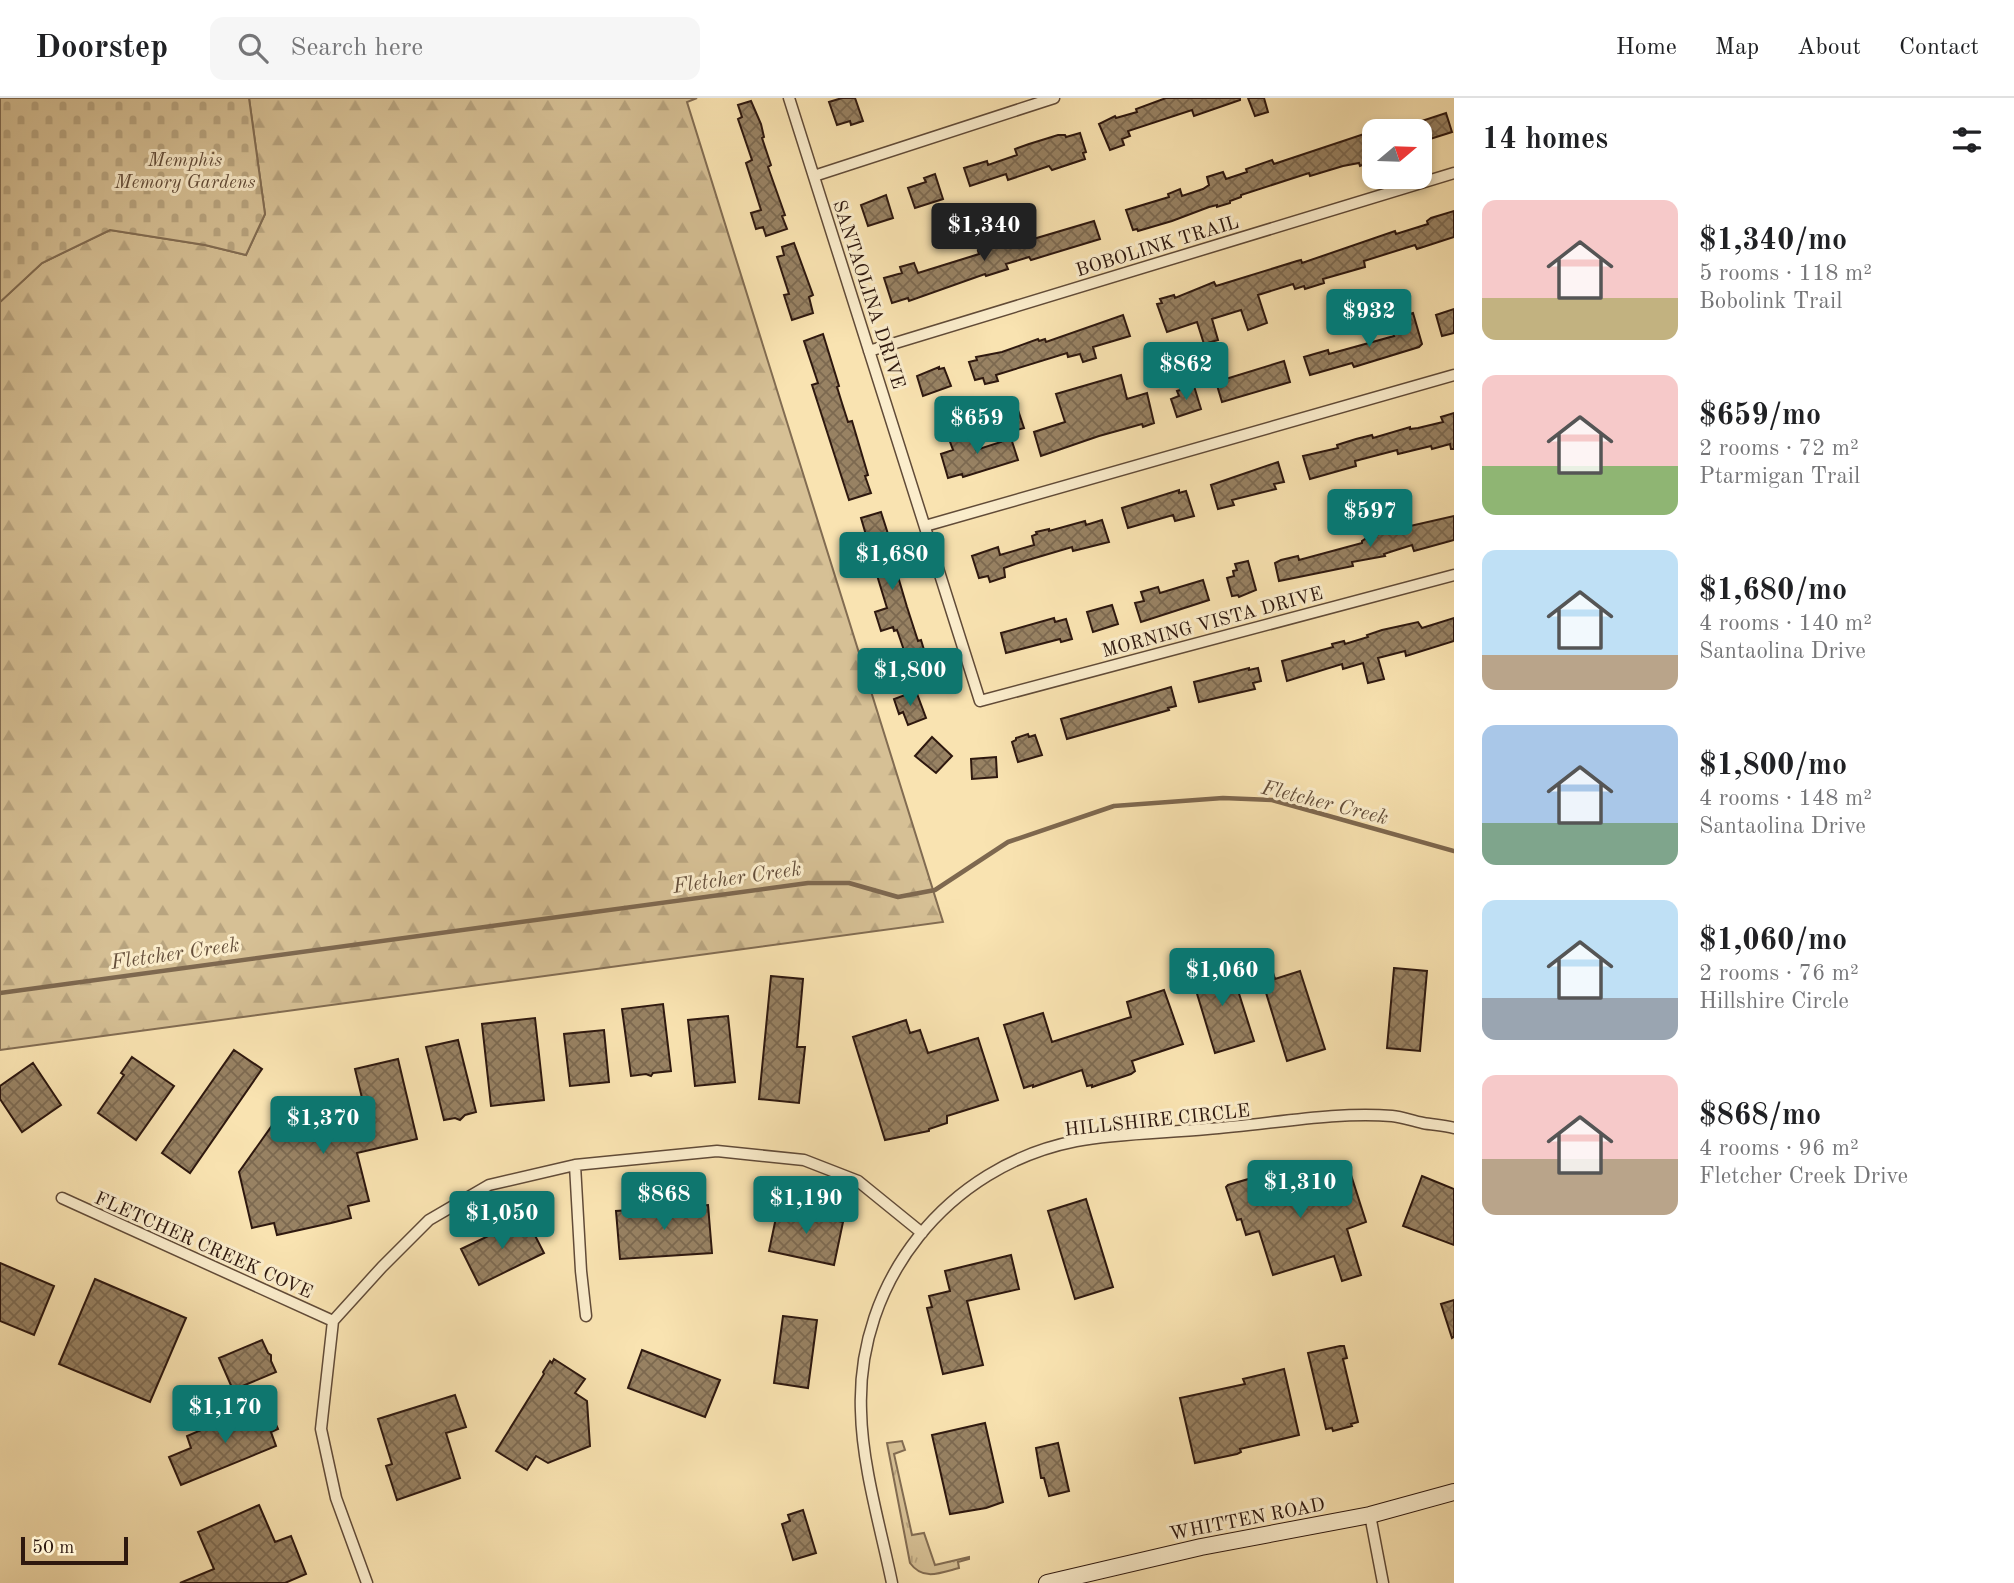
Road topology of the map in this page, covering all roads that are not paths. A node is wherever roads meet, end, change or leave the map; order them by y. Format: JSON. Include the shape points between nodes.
{"nodes":[{"id":1,"x":789,"y":98,"type":"edge"},
{"id":2,"x":1054,"y":98,"type":"edge"},
{"id":3,"x":1454,"y":173,"type":"edge"},
{"id":4,"x":814,"y":176,"type":"junction"},
{"id":5,"x":869,"y":351,"type":"junction"},
{"id":6,"x":1454,"y":375,"type":"edge"},
{"id":7,"x":925,"y":526,"type":"junction"},
{"id":8,"x":1454,"y":575,"type":"edge"},
{"id":9,"x":980,"y":701,"type":"joint"},
{"id":10,"x":1454,"y":1128,"type":"edge"},
{"id":11,"x":575,"y":1166,"type":"junction"},
{"id":12,"x":62,"y":1198,"type":"dead end"},
{"id":13,"x":922,"y":1233,"type":"junction"},
{"id":14,"x":586,"y":1316,"type":"dead end"},
{"id":15,"x":333,"y":1321,"type":"junction"},
{"id":16,"x":1454,"y":1492,"type":"edge"},
{"id":17,"x":1370,"y":1515,"type":"junction"},
{"id":18,"x":367,"y":1583,"type":"edge"},
{"id":19,"x":892,"y":1583,"type":"edge"},
{"id":20,"x":1047,"y":1583,"type":"edge"},
{"id":21,"x":1383,"y":1583,"type":"edge"}],
"edges":[{"from":1,"to":4,"type":"street","name":"SANTAOLINA DRIVE"},
{"from":2,"to":4,"type":"street"},
{"from":3,"to":5,"type":"street","name":"BOBOLINK TRAIL"},
{"from":4,"to":5,"type":"street","name":"SANTAOLINA DRIVE"},
{"from":5,"to":7,"type":"street","name":"SANTAOLINA DRIVE"},
{"from":6,"to":7,"type":"street"},
{"from":7,"to":9,"type":"street","name":"SANTAOLINA DRIVE"},
{"from":8,"to":9,"type":"street","name":"MORNING VISTA DRIVE"},
{"from":10,"to":13,"type":"street","name":"HILLSHIRE CIRCLE","via":[[1390,1116],[1336,1116],[1076,1141],[1033,1154],[985,1177],[954,1198]]},
{"from":11,"to":13,"type":"street","via":[[717,1151],[803,1160],[858,1181]]},
{"from":11,"to":14,"type":"street"},
{"from":11,"to":15,"type":"street","via":[[489,1185],[429,1220]]},
{"from":12,"to":15,"type":"street","name":"FLETCHER CREEK COVE"},
{"from":13,"to":19,"type":"street","name":"HILLSHIRE CIRCLE","via":[[890,1280],[867,1340],[862,1376],[862,1434]]},
{"from":15,"to":18,"type":"street","via":[[321,1429],[336,1498]]},
{"from":16,"to":17,"type":"main road","name":"WHITTEN ROAD"},
{"from":17,"to":20,"type":"main road","name":"WHITTEN ROAD","via":[[1201,1547]]},
{"from":17,"to":21,"type":"street"}]}
